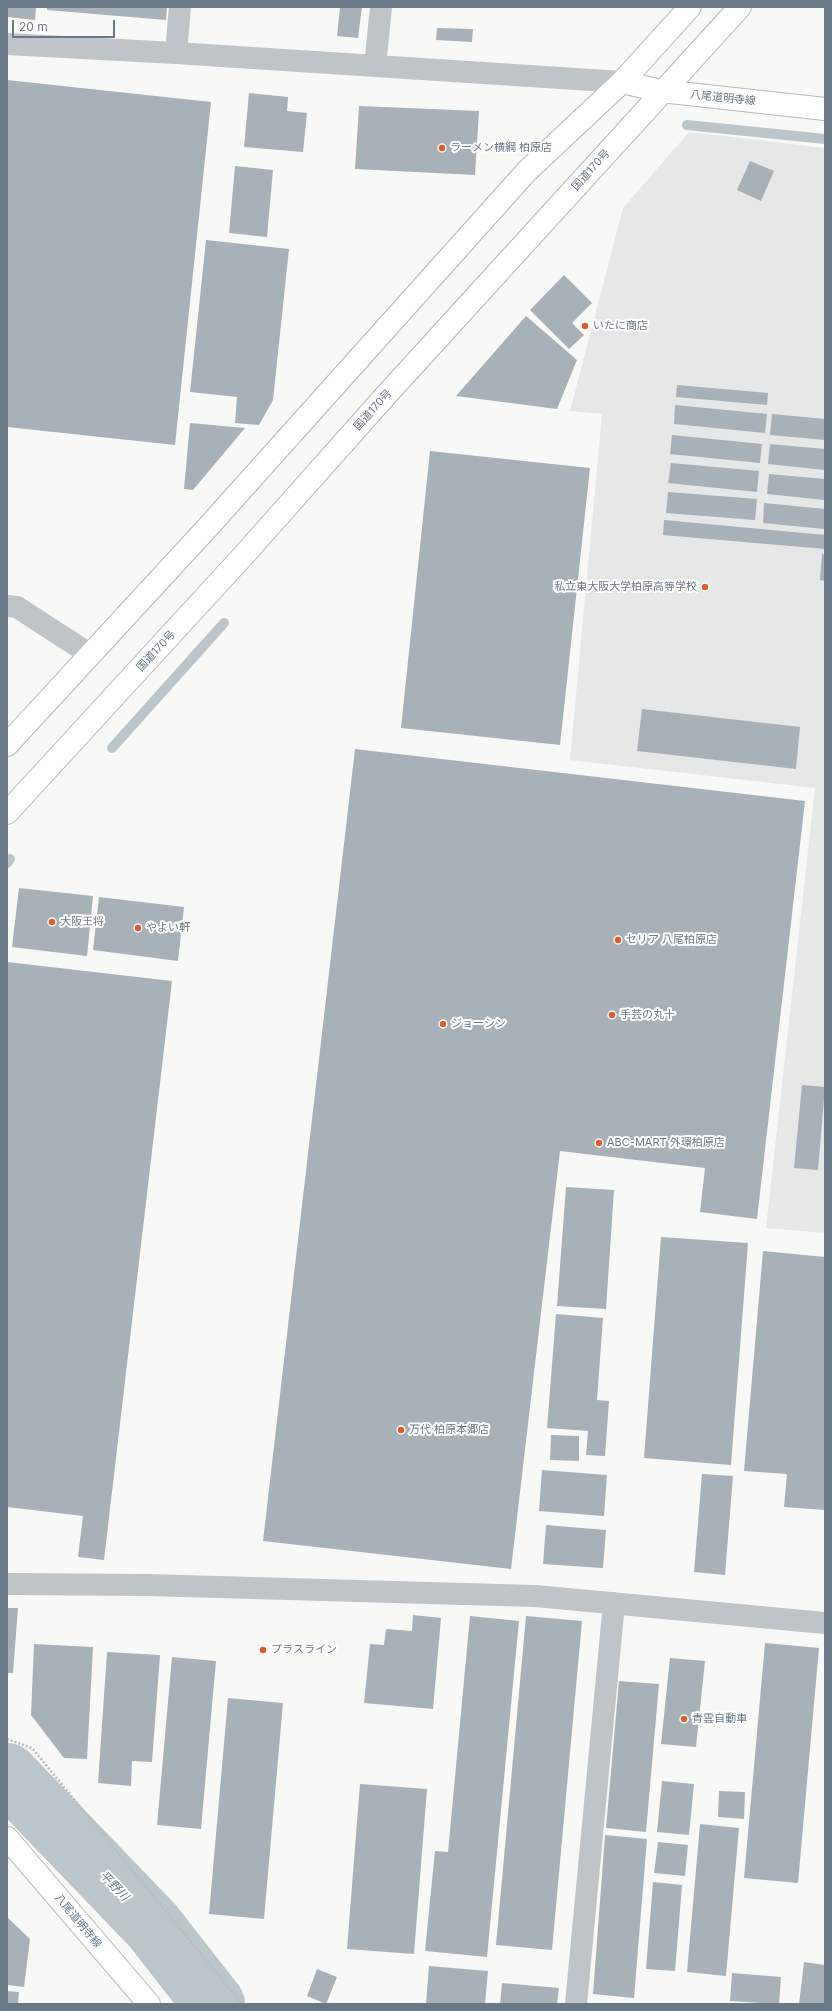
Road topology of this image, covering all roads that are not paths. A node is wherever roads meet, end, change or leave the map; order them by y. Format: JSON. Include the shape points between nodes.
{"nodes":[{"id":1,"x":180,"y":7,"type":"edge"},
{"id":2,"x":381,"y":7,"type":"edge"},
{"id":3,"x":690,"y":7,"type":"edge"},
{"id":4,"x":740,"y":7,"type":"edge"},
{"id":5,"x":7,"y":44,"type":"edge"},
{"id":6,"x":176,"y":53,"type":"junction"},
{"id":7,"x":375,"y":66,"type":"junction"},
{"id":8,"x":622,"y":82,"type":"junction"},
{"id":9,"x":662,"y":91,"type":"junction"},
{"id":10,"x":825,"y":109,"type":"edge"},
{"id":11,"x":7,"y":606,"type":"edge"},
{"id":12,"x":91,"y":655,"type":"junction"},
{"id":13,"x":7,"y":745,"type":"edge"},
{"id":14,"x":7,"y":813,"type":"edge"},
{"id":15,"x":7,"y":1584,"type":"edge"},
{"id":16,"x":614,"y":1603,"type":"junction"},
{"id":17,"x":825,"y":1623,"type":"edge"},
{"id":18,"x":10,"y":1846,"type":"edge"},
{"id":19,"x":149,"y":2004,"type":"edge"},
{"id":20,"x":576,"y":2004,"type":"edge"}],
"edges":[{"from":1,"to":6,"type":"street"},
{"from":2,"to":7,"type":"street"},
{"from":3,"to":8,"type":"main road"},
{"from":4,"to":9,"type":"main road","name":"国道170号"},
{"from":5,"to":6,"type":"street"},
{"from":6,"to":7,"type":"street"},
{"from":7,"to":8,"type":"street"},
{"from":8,"to":9,"type":"main road","name":"八尾道明寺線"},
{"from":8,"to":12,"type":"main road","via":[[528,171]]},
{"from":9,"to":10,"type":"main road","name":"八尾道明寺線"},
{"from":9,"to":14,"type":"main road","name":"国道170号","via":[[243,556]]},
{"from":11,"to":12,"type":"street","via":[[17,607]]},
{"from":12,"to":13,"type":"main road"},
{"from":15,"to":16,"type":"street","via":[[147,1584],[535,1596]]},
{"from":16,"to":17,"type":"street"},
{"from":16,"to":20,"type":"street"},
{"from":18,"to":19,"type":"main road","name":"八尾道明寺線"}]}
